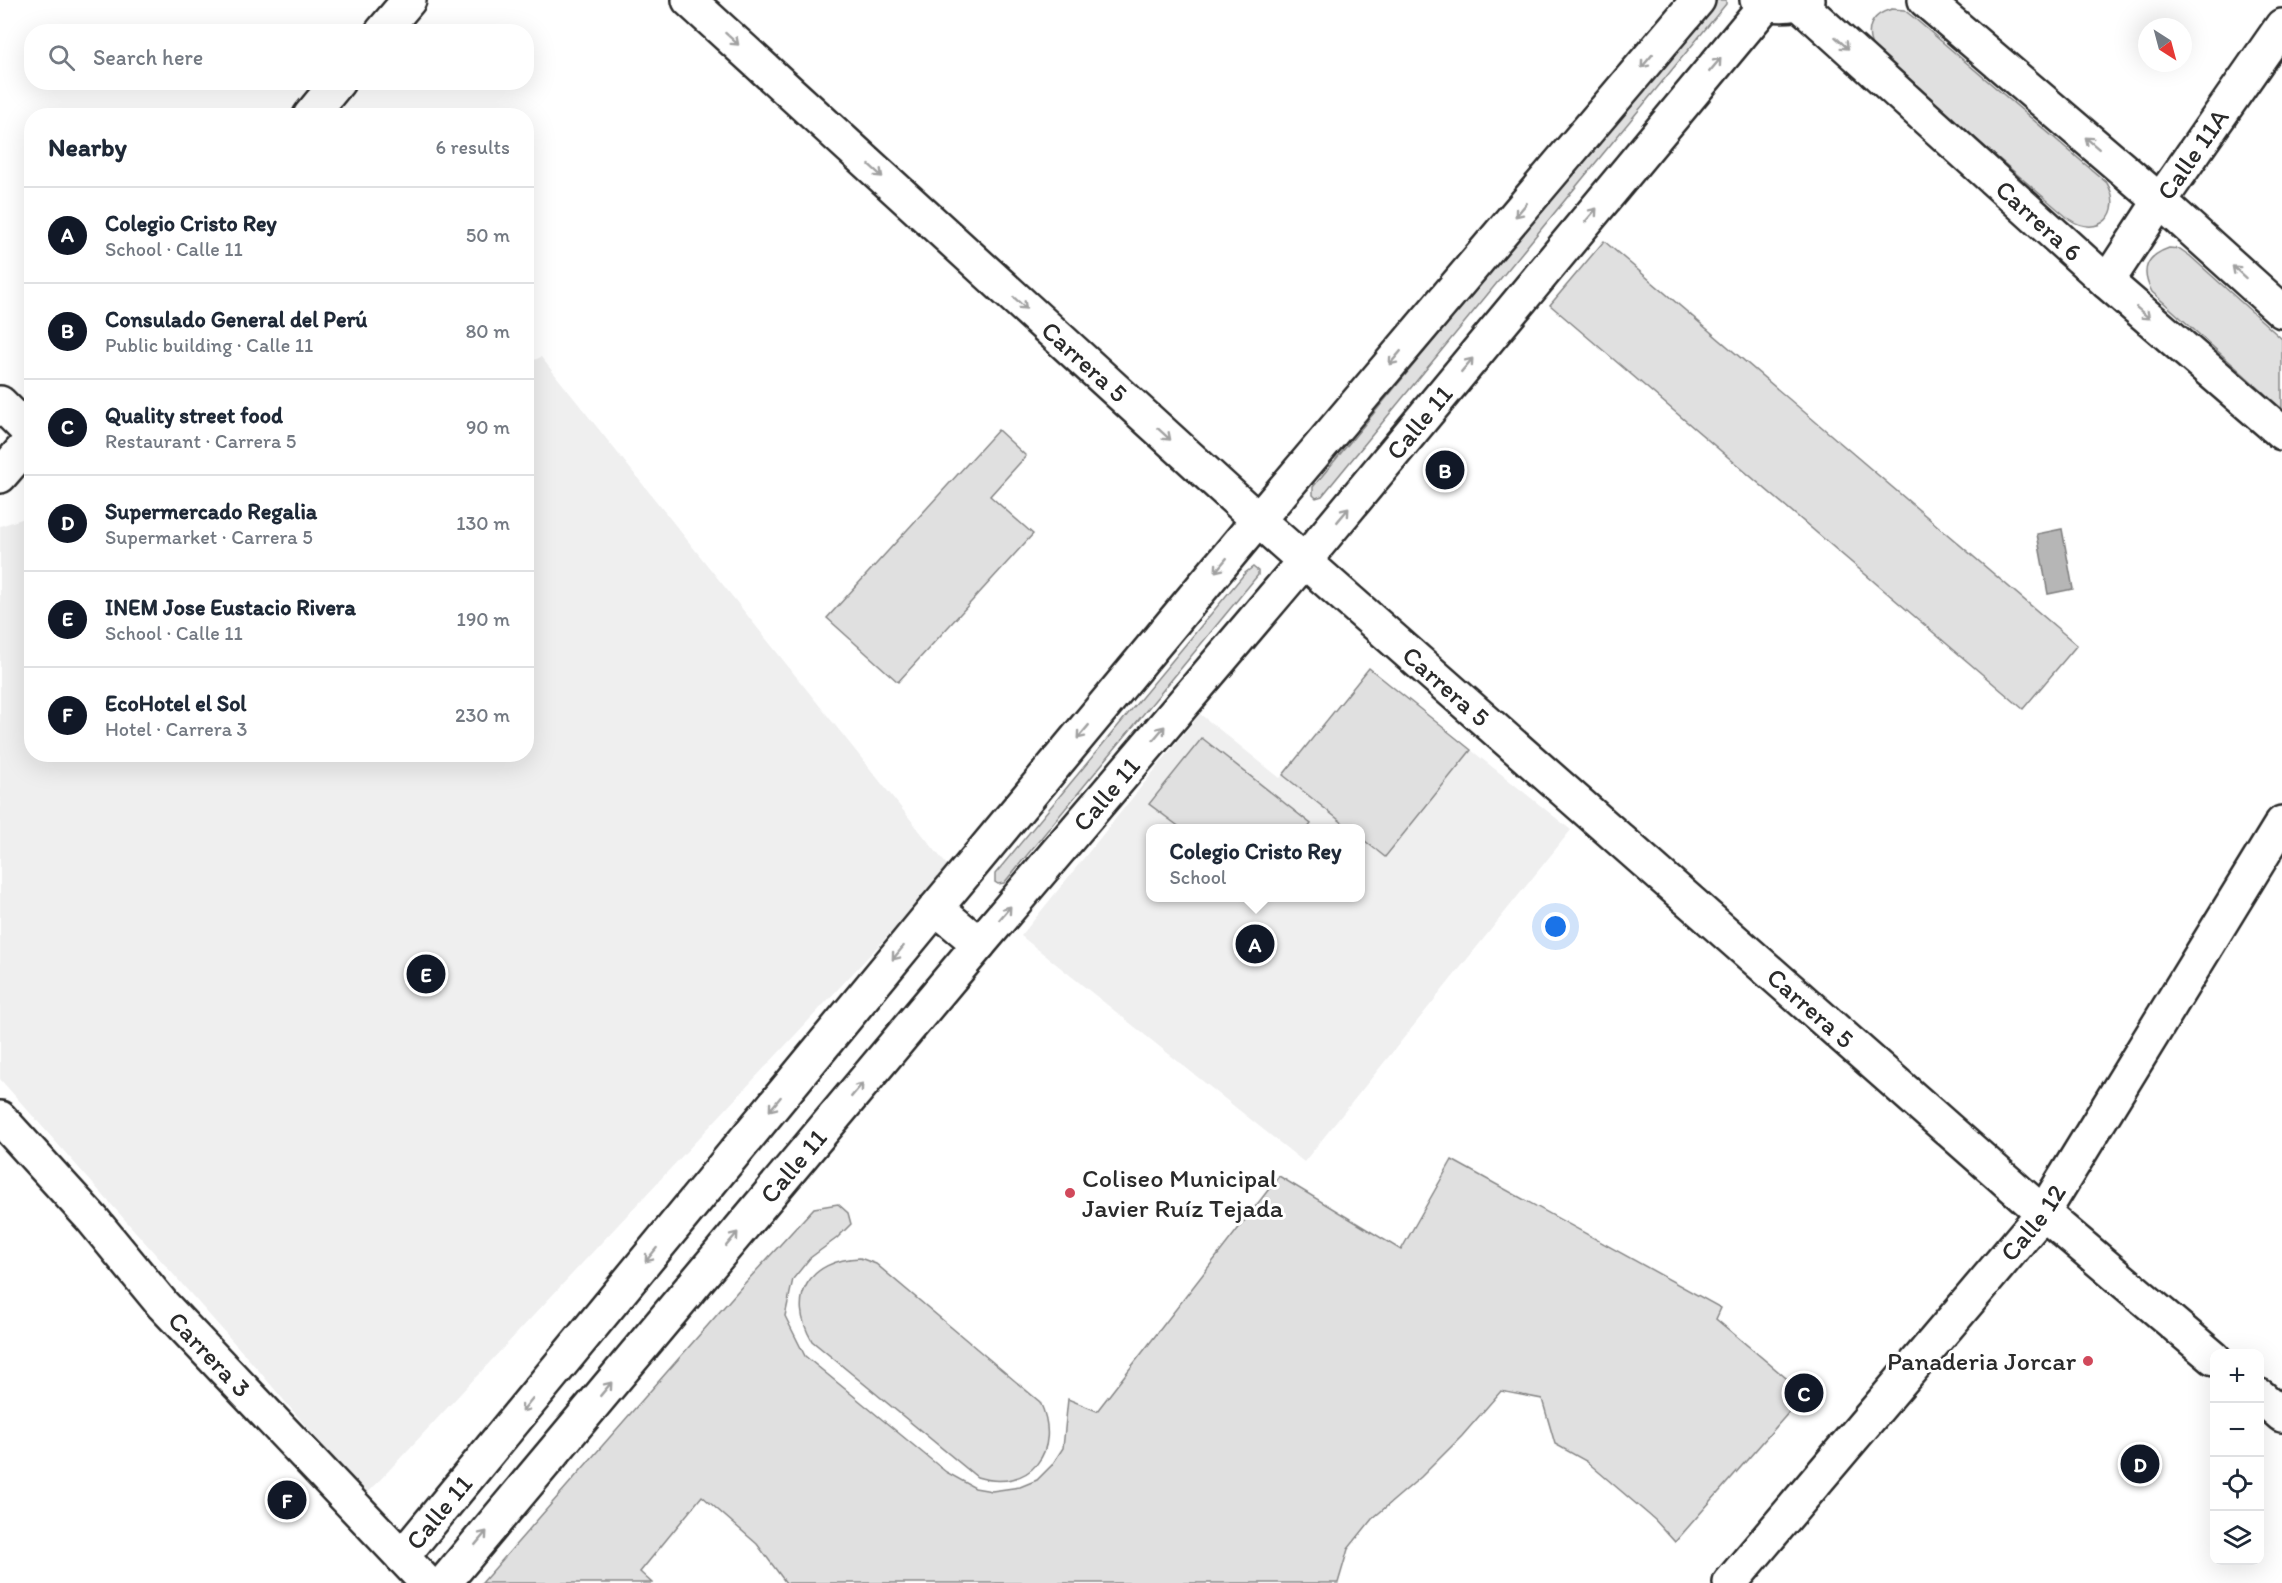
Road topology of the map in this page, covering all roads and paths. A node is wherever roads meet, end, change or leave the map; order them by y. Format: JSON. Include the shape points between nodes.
{"nodes":[{"id":1,"x":409,"y":0,"type":"edge"},
{"id":2,"x":689,"y":0,"type":"edge"},
{"id":3,"x":1698,"y":0,"type":"edge"},
{"id":4,"x":1925,"y":0,"type":"edge"},
{"id":5,"x":1762,"y":2,"type":"edge"},
{"id":6,"x":1804,"y":2,"type":"edge"},
{"id":7,"x":389,"y":24,"type":"edge"},
{"id":8,"x":2282,"y":26,"type":"edge"},
{"id":9,"x":331,"y":90,"type":"edge"},
{"id":10,"x":317,"y":108,"type":"edge"},
{"id":11,"x":2160,"y":201,"type":"junction"},
{"id":12,"x":2107,"y":282,"type":"junction"},
{"id":13,"x":2282,"y":311,"type":"edge"},
{"id":14,"x":0,"y":403,"type":"edge"},
{"id":15,"x":24,"y":428,"type":"edge"},
{"id":16,"x":2282,"y":433,"type":"edge"},
{"id":17,"x":24,"y":447,"type":"edge"},
{"id":18,"x":0,"y":476,"type":"edge"},
{"id":19,"x":1258,"y":520,"type":"junction"},
{"id":20,"x":1305,"y":560,"type":"junction"},
{"id":21,"x":2282,"y":822,"type":"edge"},
{"id":22,"x":936,"y":908,"type":"junction"},
{"id":23,"x":979,"y":944,"type":"junction"},
{"id":24,"x":0,"y":1118,"type":"edge"},
{"id":25,"x":2043,"y":1213,"type":"junction"},
{"id":26,"x":2210,"y":1355,"type":"edge"},
{"id":27,"x":402,"y":1557,"type":"junction"},
{"id":28,"x":427,"y":1583,"type":"edge"},
{"id":29,"x":444,"y":1583,"type":"edge"},
{"id":30,"x":1730,"y":1583,"type":"edge"}],
"edges":[{"from":1,"to":7,"type":"street"},
{"from":2,"to":19,"type":"street","name":"Carrera 5","one_way":true},
{"from":3,"to":19,"type":"street","name":"Calle 11","one_way":true},
{"from":11,"to":4,"type":"street","one_way":true},
{"from":5,"to":6,"type":"street","via":[[1788,6]]},
{"from":20,"to":5,"type":"street","name":"Calle 11","one_way":true},
{"from":6,"to":12,"type":"street","name":"Carrera 6","one_way":true},
{"from":8,"to":11,"type":"street","name":"Calle 11A"},
{"from":9,"to":10,"type":"street"},
{"from":11,"to":12,"type":"street","name":"Calle 11A"},
{"from":13,"to":11,"type":"street","one_way":true},
{"from":12,"to":16,"type":"street","name":"Carrera 6","one_way":true},
{"from":14,"to":15,"type":"street"},
{"from":17,"to":18,"type":"street"},
{"from":19,"to":20,"type":"street","name":"Carrera 5"},
{"from":19,"to":22,"type":"street","name":"Calle 11","one_way":true},
{"from":23,"to":20,"type":"street","name":"Calle 11","one_way":true},
{"from":20,"to":25,"type":"street","name":"Carrera 5"},
{"from":21,"to":25,"type":"street","name":"Calle 12"},
{"from":22,"to":23,"type":"street"},
{"from":22,"to":27,"type":"street","name":"Calle 11","one_way":true},
{"from":29,"to":23,"type":"street","name":"Calle 11","one_way":true},
{"from":24,"to":27,"type":"street","name":"Carrera 3","via":[[93,1220],[163,1305]]},
{"from":25,"to":26,"type":"street","name":"Carrera 5"},
{"from":25,"to":30,"type":"street","name":"Calle 12"},
{"from":27,"to":28,"type":"street","name":"Carrera 3"}]}
